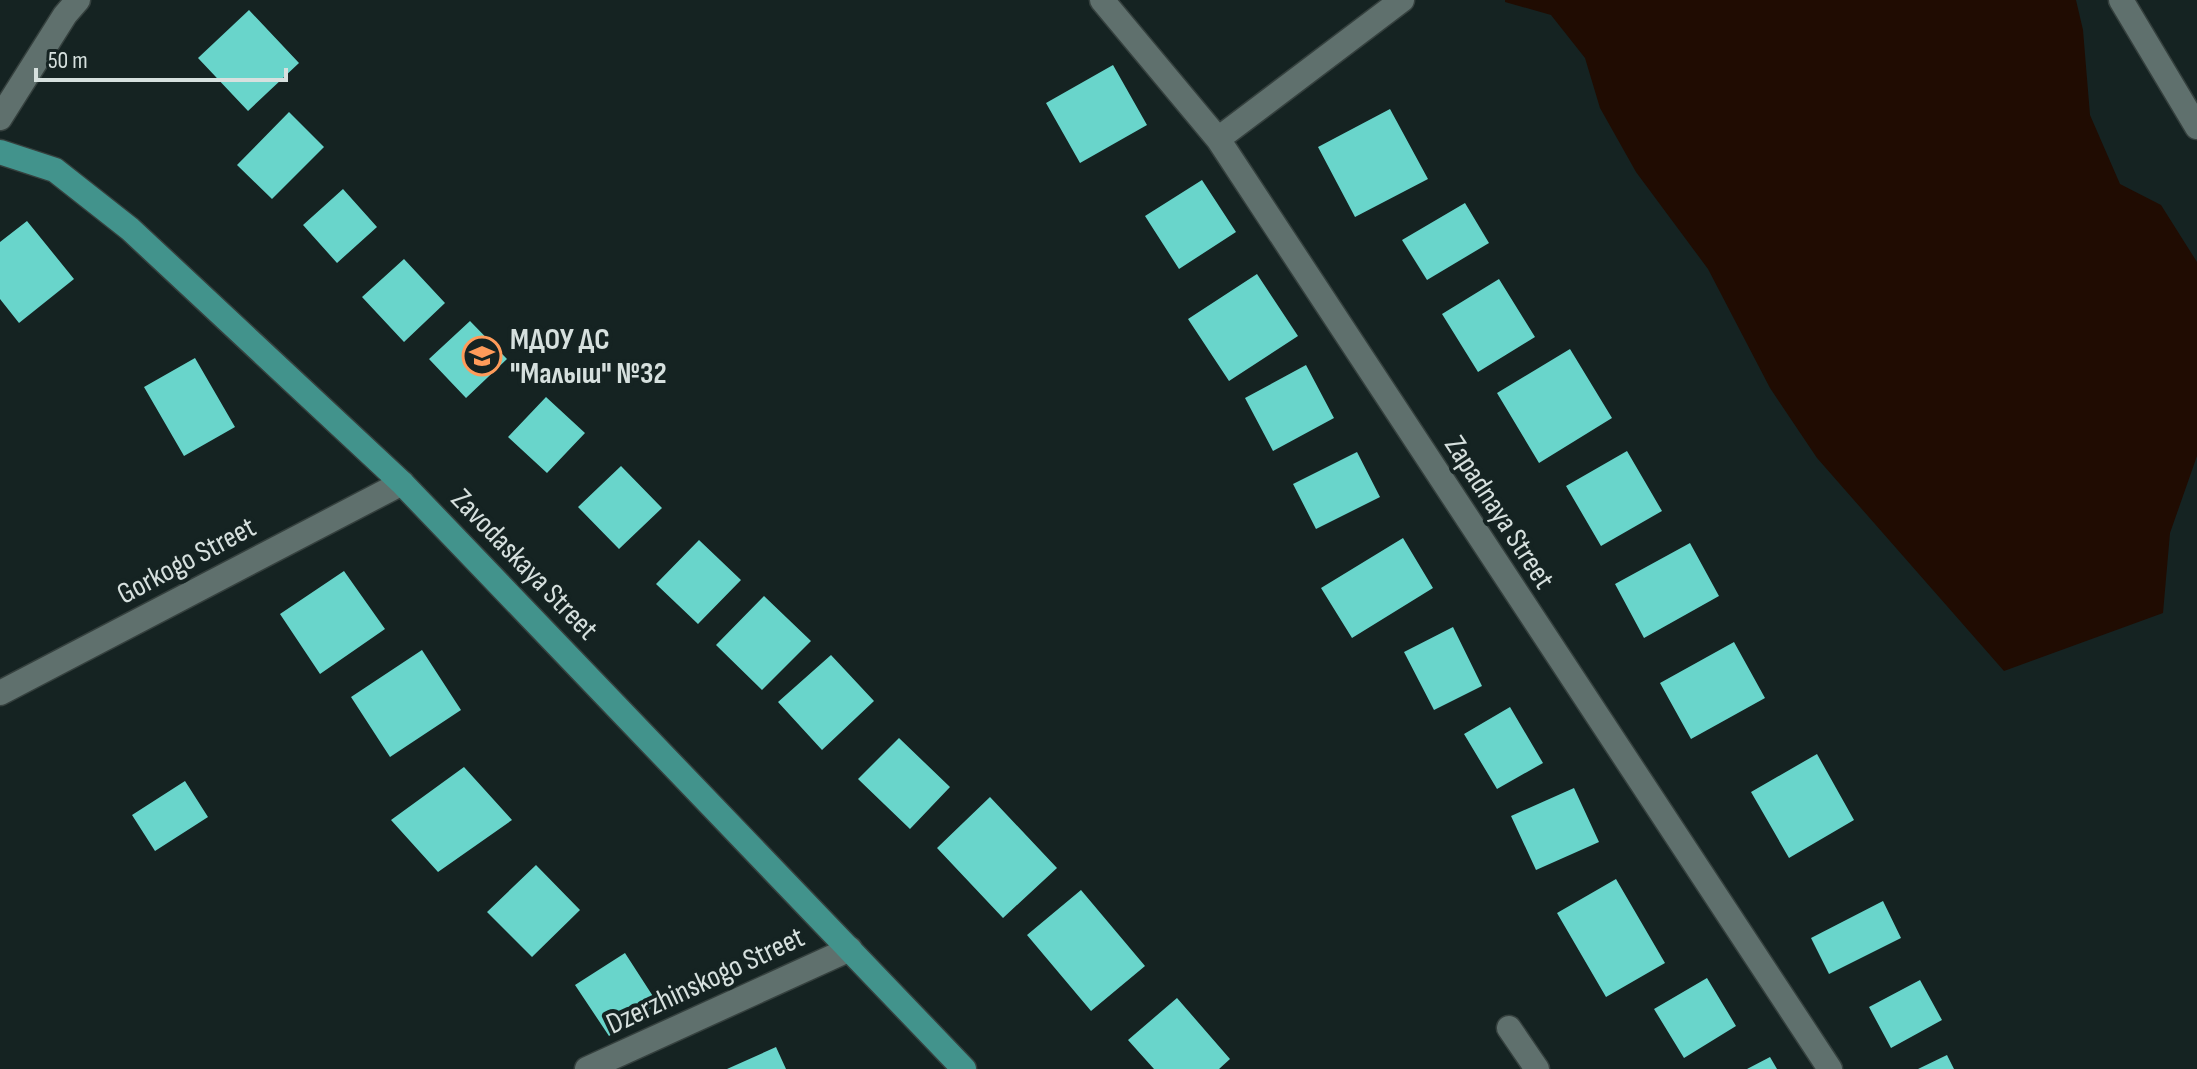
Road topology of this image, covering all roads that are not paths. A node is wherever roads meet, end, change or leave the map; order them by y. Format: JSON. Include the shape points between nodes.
{"nodes":[{"id":1,"x":78,"y":0,"type":"edge"},
{"id":2,"x":1102,"y":0,"type":"edge"},
{"id":3,"x":1402,"y":0,"type":"edge"},
{"id":4,"x":2121,"y":0,"type":"edge"},
{"id":5,"x":0,"y":118,"type":"edge"},
{"id":6,"x":2197,"y":127,"type":"edge"},
{"id":7,"x":1218,"y":139,"type":"junction"},
{"id":8,"x":0,"y":152,"type":"edge"},
{"id":9,"x":402,"y":483,"type":"junction"},
{"id":10,"x":0,"y":693,"type":"edge"},
{"id":11,"x":850,"y":949,"type":"junction"},
{"id":12,"x":1509,"y":1028,"type":"dead end"},
{"id":13,"x":587,"y":1069,"type":"edge"},
{"id":14,"x":964,"y":1069,"type":"edge"},
{"id":15,"x":1537,"y":1069,"type":"edge"},
{"id":16,"x":1830,"y":1069,"type":"edge"}],
"edges":[{"from":1,"to":5,"type":"street"},
{"from":2,"to":7,"type":"street","name":"Zapadnaya Street"},
{"from":3,"to":7,"type":"street"},
{"from":4,"to":6,"type":"street"},
{"from":7,"to":16,"type":"street","name":"Zapadnaya Street"},
{"from":8,"to":9,"type":"main road","name":"Zavodaskaya Street","via":[[55,170],[130,229]]},
{"from":9,"to":10,"type":"street","name":"Gorkogo Street"},
{"from":9,"to":11,"type":"main road","name":"Zavodaskaya Street"},
{"from":11,"to":13,"type":"street","name":"Dzerzhinskogo Street"},
{"from":11,"to":14,"type":"main road","name":"Zavodaskaya Street"},
{"from":12,"to":15,"type":"street"}]}
